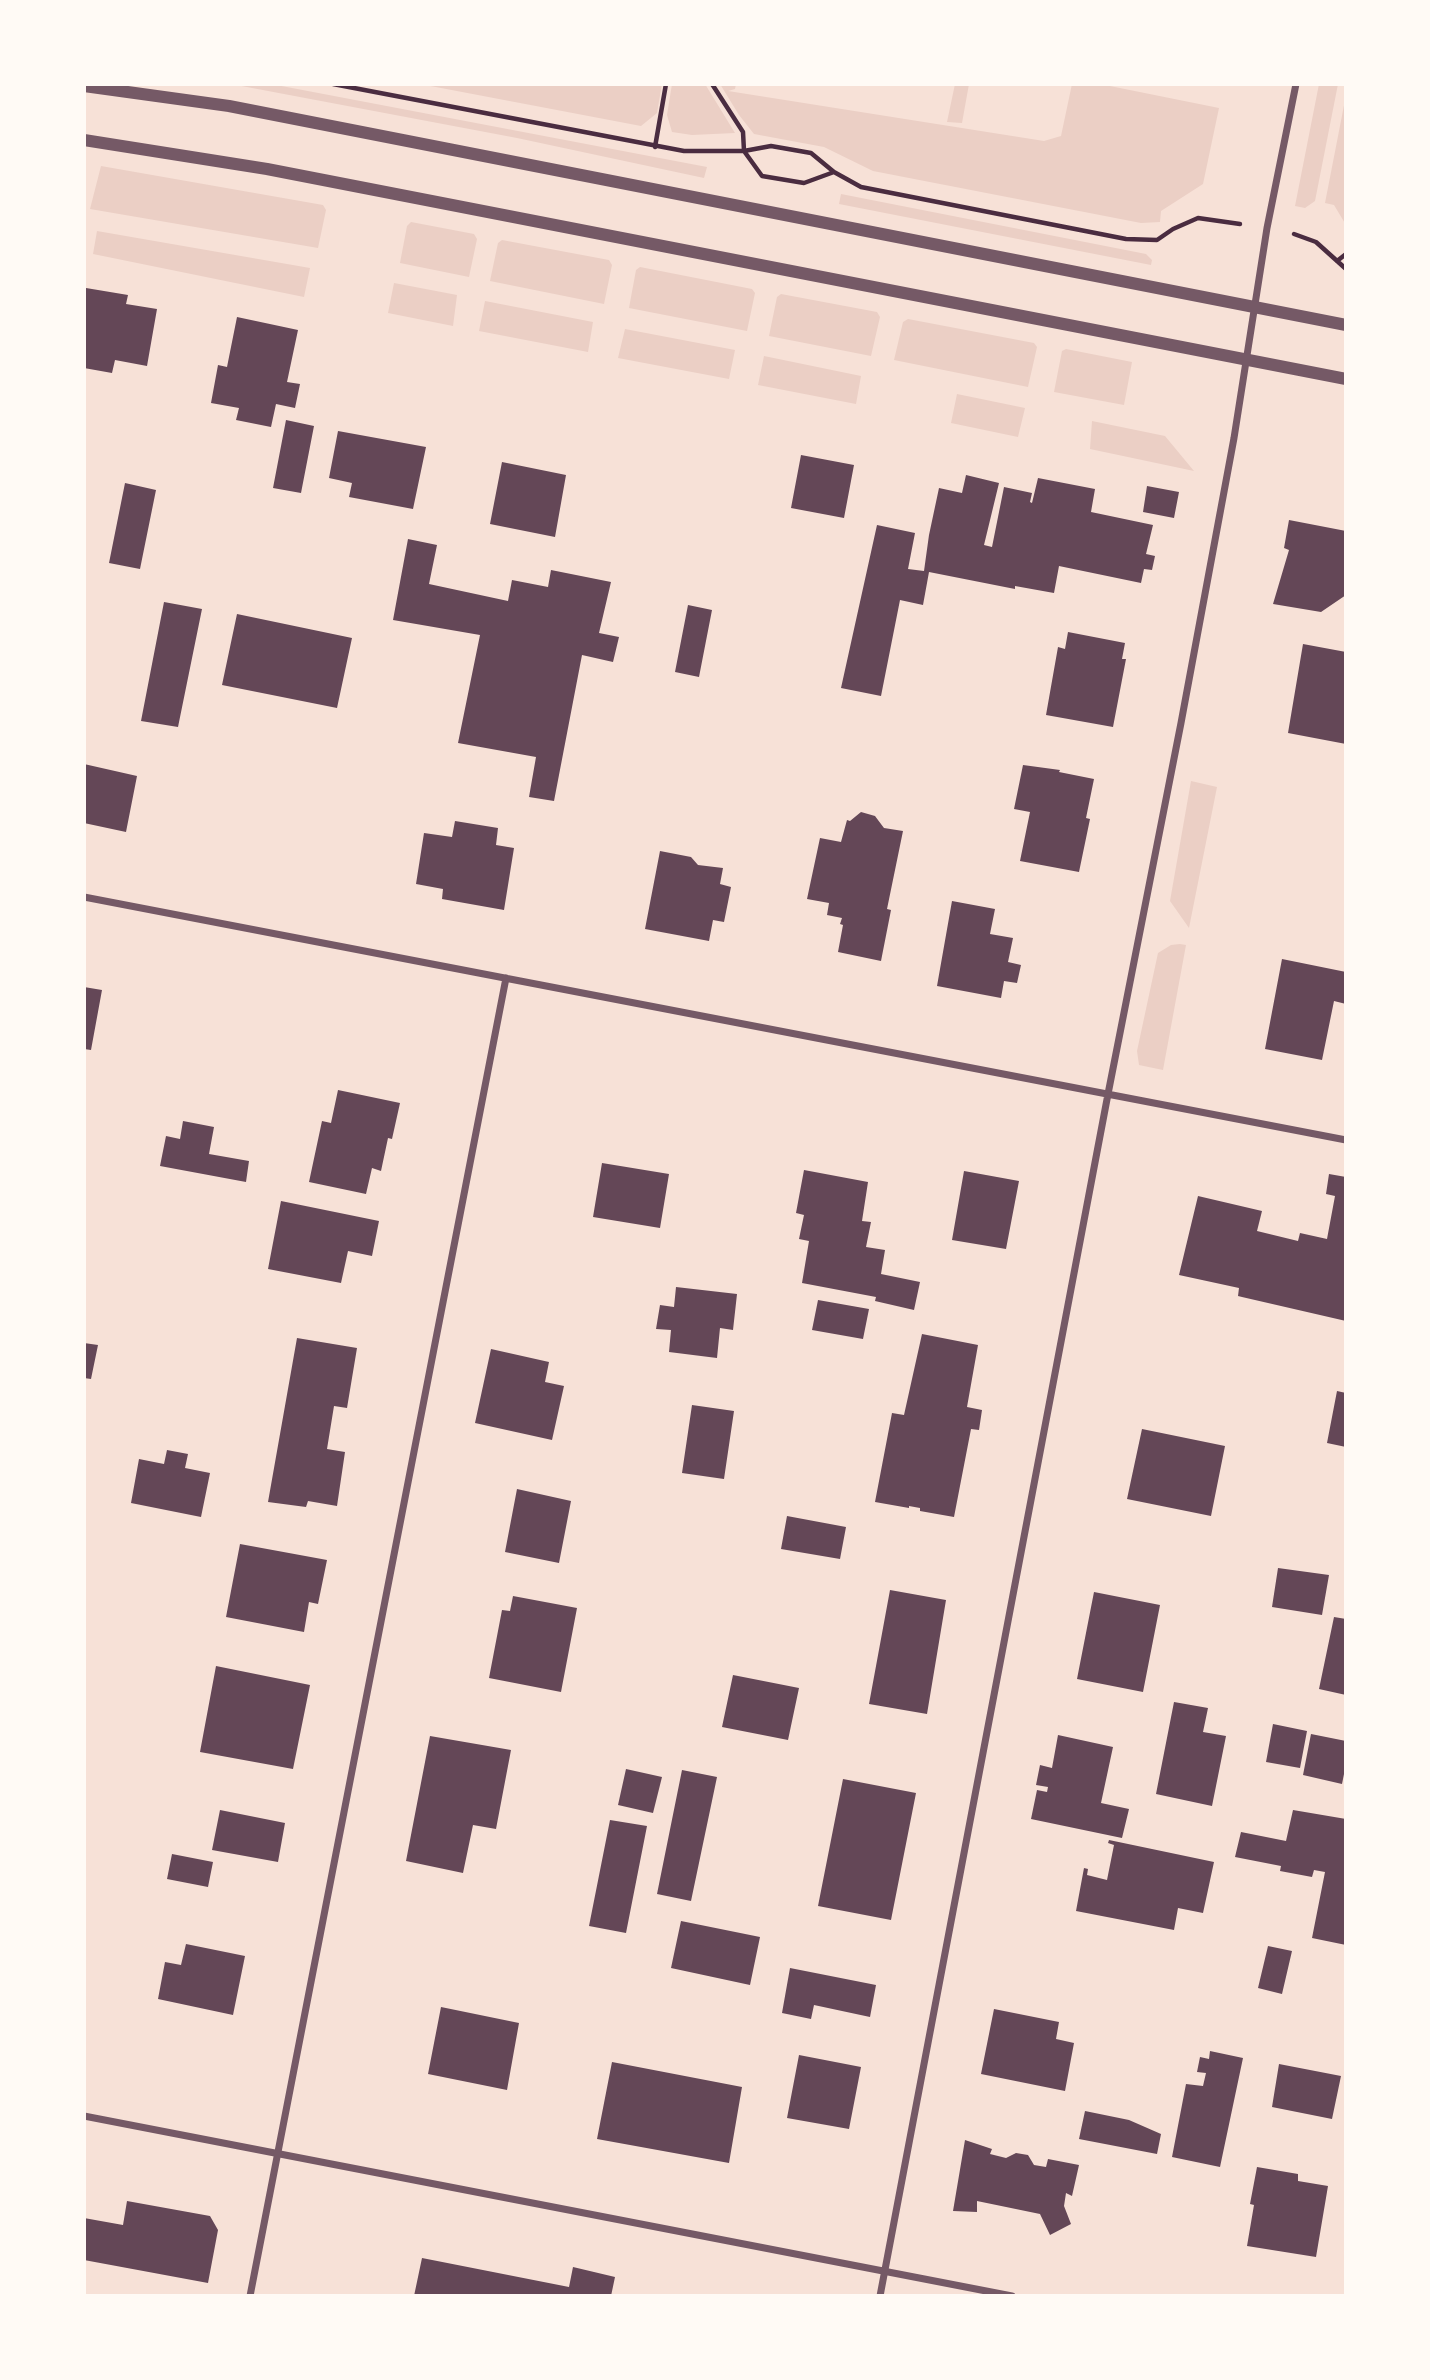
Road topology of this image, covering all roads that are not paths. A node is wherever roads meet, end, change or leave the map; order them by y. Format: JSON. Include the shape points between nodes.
{"nodes":[{"id":1,"x":1296,"y":84,"type":"edge"},
{"id":2,"x":84,"y":86,"type":"edge"},
{"id":3,"x":84,"y":140,"type":"edge"},
{"id":4,"x":1254,"y":307,"type":"junction"},
{"id":5,"x":1346,"y":325,"type":"edge"},
{"id":6,"x":1246,"y":360,"type":"junction"},
{"id":7,"x":1346,"y":379,"type":"edge"},
{"id":8,"x":84,"y":897,"type":"edge"},
{"id":9,"x":506,"y":978,"type":"junction"},
{"id":10,"x":1108,"y":1094,"type":"junction"},
{"id":11,"x":1346,"y":1140,"type":"edge"},
{"id":12,"x":84,"y":2116,"type":"edge"},
{"id":13,"x":276,"y":2154,"type":"junction"},
{"id":14,"x":884,"y":2272,"type":"junction"},
{"id":15,"x":250,"y":2296,"type":"edge"},
{"id":16,"x":880,"y":2296,"type":"edge"},
{"id":17,"x":1012,"y":2296,"type":"edge"}],
"edges":[{"from":1,"to":4,"type":"street"},
{"from":2,"to":4,"type":"street","via":[[229,106]]},
{"from":3,"to":6,"type":"street","via":[[267,169]]},
{"from":4,"to":5,"type":"street"},
{"from":4,"to":6,"type":"street"},
{"from":6,"to":7,"type":"street"},
{"from":6,"to":10,"type":"street"},
{"from":8,"to":9,"type":"street"},
{"from":9,"to":10,"type":"street"},
{"from":9,"to":13,"type":"street"},
{"from":10,"to":11,"type":"street"},
{"from":10,"to":14,"type":"street"},
{"from":12,"to":13,"type":"street"},
{"from":13,"to":14,"type":"street"},
{"from":13,"to":15,"type":"street"},
{"from":14,"to":16,"type":"street"},
{"from":14,"to":17,"type":"street"}]}
